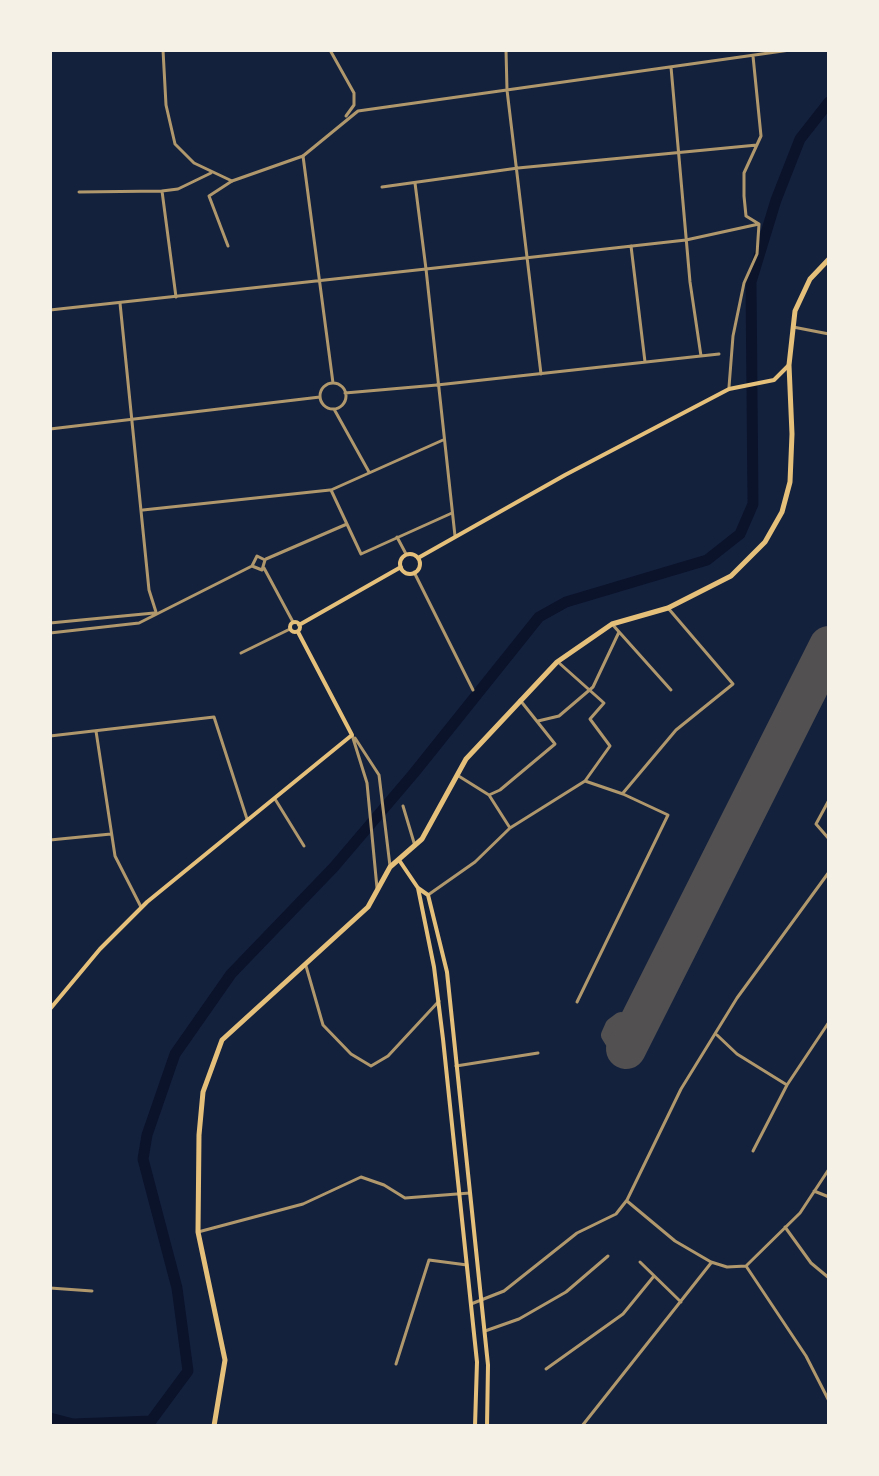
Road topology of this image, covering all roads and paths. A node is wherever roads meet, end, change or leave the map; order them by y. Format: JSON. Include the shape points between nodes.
{"nodes":[{"id":1,"x":163,"y":50,"type":"edge"},
{"id":2,"x":330,"y":50,"type":"edge"},
{"id":3,"x":506,"y":50,"type":"edge"},
{"id":4,"x":790,"y":50,"type":"edge"},
{"id":5,"x":753,"y":56,"type":"junction"},
{"id":6,"x":671,"y":67,"type":"junction"},
{"id":7,"x":507,"y":90,"type":"junction"},
{"id":8,"x":344,"y":119,"type":"junction"},
{"id":9,"x":757,"y":145,"type":"junction"},
{"id":10,"x":680,"y":154,"type":"junction"},
{"id":11,"x":303,"y":156,"type":"junction"},
{"id":12,"x":518,"y":168,"type":"junction"},
{"id":13,"x":211,"y":173,"type":"junction"},
{"id":14,"x":232,"y":181,"type":"junction"},
{"id":15,"x":415,"y":183,"type":"junction"},
{"id":16,"x":382,"y":187,"type":"dead end"},
{"id":17,"x":162,"y":191,"type":"junction"},
{"id":18,"x":79,"y":192,"type":"dead end"},
{"id":19,"x":759,"y":224,"type":"junction"},
{"id":20,"x":686,"y":240,"type":"junction"},
{"id":21,"x":631,"y":245,"type":"junction"},
{"id":22,"x":228,"y":246,"type":"dead end"},
{"id":23,"x":526,"y":257,"type":"junction"},
{"id":24,"x":829,"y":259,"type":"edge"},
{"id":25,"x":426,"y":269,"type":"junction"},
{"id":26,"x":320,"y":281,"type":"junction"},
{"id":27,"x":176,"y":297,"type":"junction"},
{"id":28,"x":120,"y":303,"type":"junction"},
{"id":29,"x":50,"y":310,"type":"edge"},
{"id":30,"x":793,"y":327,"type":"junction"},
{"id":31,"x":829,"y":334,"type":"edge"},
{"id":32,"x":719,"y":354,"type":"dead end"},
{"id":33,"x":701,"y":356,"type":"junction"},
{"id":34,"x":645,"y":362,"type":"junction"},
{"id":35,"x":789,"y":365,"type":"junction"},
{"id":36,"x":541,"y":374,"type":"junction"},
{"id":37,"x":333,"y":383,"type":"junction"},
{"id":38,"x":437,"y":385,"type":"junction"},
{"id":39,"x":729,"y":389,"type":"junction"},
{"id":40,"x":345,"y":393,"type":"junction"},
{"id":41,"x":320,"y":397,"type":"junction"},
{"id":42,"x":334,"y":409,"type":"junction"},
{"id":43,"x":134,"y":421,"type":"junction"},
{"id":44,"x":50,"y":429,"type":"edge"},
{"id":45,"x":443,"y":440,"type":"junction"},
{"id":46,"x":369,"y":474,"type":"junction"},
{"id":47,"x":331,"y":490,"type":"junction"},
{"id":48,"x":143,"y":510,"type":"junction"},
{"id":49,"x":452,"y":513,"type":"junction"},
{"id":50,"x":347,"y":524,"type":"junction"},
{"id":51,"x":455,"y":536,"type":"junction"},
{"id":52,"x":397,"y":537,"type":"junction"},
{"id":53,"x":406,"y":554,"type":"junction"},
{"id":54,"x":418,"y":558,"type":"junction"},
{"id":55,"x":265,"y":560,"type":"junction"},
{"id":56,"x":252,"y":566,"type":"junction"},
{"id":57,"x":401,"y":567,"type":"junction"},
{"id":58,"x":264,"y":568,"type":"junction"},
{"id":59,"x":414,"y":572,"type":"junction"},
{"id":60,"x":668,"y":608,"type":"junction"},
{"id":61,"x":155,"y":613,"type":"junction"},
{"id":62,"x":81,"y":620,"type":"junction"},
{"id":63,"x":293,"y":622,"type":"junction"},
{"id":64,"x":50,"y":623,"type":"edge"},
{"id":65,"x":612,"y":624,"type":"junction"},
{"id":66,"x":299,"y":625,"type":"junction"},
{"id":67,"x":82,"y":629,"type":"junction"},
{"id":68,"x":290,"y":629,"type":"junction"},
{"id":69,"x":298,"y":632,"type":"junction"},
{"id":70,"x":619,"y":632,"type":"junction"},
{"id":71,"x":50,"y":633,"type":"edge"},
{"id":72,"x":241,"y":653,"type":"dead end"},
{"id":73,"x":557,"y":662,"type":"junction"},
{"id":74,"x":473,"y":690,"type":"dead end"},
{"id":75,"x":671,"y":690,"type":"dead end"},
{"id":76,"x":587,"y":691,"type":"junction"},
{"id":77,"x":520,"y":699,"type":"junction"},
{"id":78,"x":537,"y":721,"type":"junction"},
{"id":79,"x":96,"y":731,"type":"junction"},
{"id":80,"x":352,"y":735,"type":"junction"},
{"id":81,"x":50,"y":736,"type":"edge"},
{"id":82,"x":457,"y":775,"type":"junction"},
{"id":83,"x":585,"y":781,"type":"junction"},
{"id":84,"x":623,"y":794,"type":"junction"},
{"id":85,"x":489,"y":795,"type":"junction"},
{"id":86,"x":275,"y":799,"type":"junction"},
{"id":87,"x":829,"y":800,"type":"edge"},
{"id":88,"x":403,"y":806,"type":"dead end"},
{"id":89,"x":827,"y":806,"type":"edge"},
{"id":90,"x":248,"y":822,"type":"junction"},
{"id":91,"x":510,"y":828,"type":"junction"},
{"id":92,"x":111,"y":834,"type":"junction"},
{"id":93,"x":829,"y":839,"type":"edge"},
{"id":94,"x":50,"y":840,"type":"edge"},
{"id":95,"x":304,"y":846,"type":"dead end"},
{"id":96,"x":415,"y":846,"type":"junction"},
{"id":97,"x":399,"y":860,"type":"junction"},
{"id":98,"x":390,"y":867,"type":"junction"},
{"id":99,"x":829,"y":872,"type":"edge"},
{"id":100,"x":377,"y":888,"type":"junction"},
{"id":101,"x":418,"y":888,"type":"junction"},
{"id":102,"x":428,"y":895,"type":"junction"},
{"id":103,"x":141,"y":907,"type":"junction"},
{"id":104,"x":305,"y":963,"type":"junction"},
{"id":105,"x":439,"y":1001,"type":"junction"},
{"id":106,"x":577,"y":1002,"type":"dead end"},
{"id":107,"x":50,"y":1009,"type":"edge"},
{"id":108,"x":829,"y":1022,"type":"edge"},
{"id":109,"x":717,"y":1035,"type":"junction"},
{"id":110,"x":453,"y":1038,"type":"junction"},
{"id":111,"x":443,"y":1039,"type":"junction"},
{"id":112,"x":538,"y":1053,"type":"dead end"},
{"id":113,"x":456,"y":1066,"type":"junction"},
{"id":114,"x":787,"y":1085,"type":"junction"},
{"id":115,"x":753,"y":1151,"type":"dead end"},
{"id":116,"x":829,"y":1169,"type":"edge"},
{"id":117,"x":814,"y":1191,"type":"junction"},
{"id":118,"x":470,"y":1193,"type":"junction"},
{"id":119,"x":459,"y":1194,"type":"junction"},
{"id":120,"x":829,"y":1197,"type":"edge"},
{"id":121,"x":627,"y":1200,"type":"junction"},
{"id":122,"x":785,"y":1227,"type":"junction"},
{"id":123,"x":198,"y":1232,"type":"junction"},
{"id":124,"x":608,"y":1256,"type":"dead end"},
{"id":125,"x":640,"y":1262,"type":"dead end"},
{"id":126,"x":711,"y":1262,"type":"junction"},
{"id":127,"x":467,"y":1265,"type":"junction"},
{"id":128,"x":746,"y":1266,"type":"junction"},
{"id":129,"x":654,"y":1276,"type":"junction"},
{"id":130,"x":829,"y":1278,"type":"edge"},
{"id":131,"x":50,"y":1288,"type":"edge"},
{"id":132,"x":92,"y":1291,"type":"dead end"},
{"id":133,"x":481,"y":1302,"type":"junction"},
{"id":134,"x":681,"y":1302,"type":"junction"},
{"id":135,"x":471,"y":1304,"type":"junction"},
{"id":136,"x":485,"y":1331,"type":"junction"},
{"id":137,"x":396,"y":1364,"type":"dead end"},
{"id":138,"x":546,"y":1369,"type":"dead end"},
{"id":139,"x":829,"y":1401,"type":"edge"},
{"id":140,"x":214,"y":1426,"type":"edge"},
{"id":141,"x":475,"y":1426,"type":"edge"},
{"id":142,"x":487,"y":1426,"type":"edge"},
{"id":143,"x":582,"y":1426,"type":"edge"}],
"edges":[{"from":1,"to":13,"type":"street","via":[[175,144]]},
{"from":2,"to":8,"type":"street","via":[[355,99]]},
{"from":3,"to":7,"type":"street"},
{"from":4,"to":5,"type":"street"},
{"from":5,"to":6,"type":"street"},
{"from":5,"to":9,"type":"street","via":[[761,136]]},
{"from":6,"to":7,"type":"street"},
{"from":6,"to":10,"type":"street"},
{"from":7,"to":8,"type":"street","via":[[368,109]]},
{"from":7,"to":12,"type":"street"},
{"from":8,"to":11,"type":"street"},
{"from":9,"to":10,"type":"street"},
{"from":9,"to":19,"type":"street","via":[[744,173],[744,196],[746,216]]},
{"from":10,"to":12,"type":"street"},
{"from":10,"to":20,"type":"street"},
{"from":11,"to":14,"type":"street"},
{"from":11,"to":26,"type":"street"},
{"from":12,"to":15,"type":"street"},
{"from":12,"to":23,"type":"street"},
{"from":13,"to":14,"type":"street"},
{"from":13,"to":17,"type":"street"},
{"from":14,"to":22,"type":"street","via":[[209,196]]},
{"from":15,"to":16,"type":"street"},
{"from":15,"to":25,"type":"street"},
{"from":17,"to":18,"type":"street"},
{"from":17,"to":27,"type":"street"},
{"from":19,"to":20,"type":"street"},
{"from":19,"to":39,"type":"street","via":[[757,254],[744,283],[733,336]]},
{"from":20,"to":21,"type":"street"},
{"from":20,"to":33,"type":"street"},
{"from":21,"to":23,"type":"street"},
{"from":21,"to":34,"type":"street"},
{"from":23,"to":25,"type":"street"},
{"from":23,"to":36,"type":"street"},
{"from":24,"to":30,"type":"highway","via":[[800,296]]},
{"from":25,"to":26,"type":"street"},
{"from":25,"to":38,"type":"street"},
{"from":26,"to":27,"type":"street"},
{"from":26,"to":37,"type":"street"},
{"from":27,"to":28,"type":"street"},
{"from":28,"to":29,"type":"street"},
{"from":28,"to":43,"type":"street"},
{"from":30,"to":31,"type":"street"},
{"from":30,"to":35,"type":"highway"},
{"from":32,"to":33,"type":"street"},
{"from":33,"to":34,"type":"street"},
{"from":34,"to":36,"type":"street"},
{"from":35,"to":39,"type":"main road","via":[[774,380]]},
{"from":35,"to":60,"type":"highway","via":[[790,482],[782,512],[749,561]]},
{"from":36,"to":38,"type":"street"},
{"from":37,"to":40,"type":"street"},
{"from":37,"to":41,"type":"street"},
{"from":38,"to":40,"type":"street"},
{"from":38,"to":45,"type":"street"},
{"from":39,"to":51,"type":"main road"},
{"from":40,"to":42,"type":"street","via":[[342,405]]},
{"from":41,"to":42,"type":"street","via":[[323,405]]},
{"from":41,"to":43,"type":"street"},
{"from":42,"to":46,"type":"street"},
{"from":43,"to":44,"type":"street"},
{"from":43,"to":48,"type":"street"},
{"from":45,"to":46,"type":"street"},
{"from":45,"to":49,"type":"street"},
{"from":46,"to":47,"type":"street"},
{"from":47,"to":48,"type":"street"},
{"from":47,"to":50,"type":"street"},
{"from":48,"to":61,"type":"street"},
{"from":49,"to":51,"type":"street"},
{"from":49,"to":52,"type":"street"},
{"from":50,"to":52,"type":"street","via":[[361,554]]},
{"from":50,"to":55,"type":"street"},
{"from":51,"to":54,"type":"main road"},
{"from":52,"to":53,"type":"street"},
{"from":53,"to":54,"type":"main road"},
{"from":53,"to":57,"type":"main road"},
{"from":54,"to":59,"type":"main road"},
{"from":55,"to":56,"type":"street","via":[[257,556]]},
{"from":55,"to":58,"type":"street"},
{"from":56,"to":58,"type":"street"},
{"from":56,"to":61,"type":"street"},
{"from":57,"to":59,"type":"main road"},
{"from":57,"to":66,"type":"main road"},
{"from":58,"to":63,"type":"street"},
{"from":59,"to":74,"type":"street"},
{"from":60,"to":65,"type":"highway"},
{"from":60,"to":84,"type":"street","via":[[733,684],[676,730]]},
{"from":61,"to":62,"type":"street"},
{"from":61,"to":67,"type":"street","via":[[139,623]]},
{"from":62,"to":64,"type":"street"},
{"from":62,"to":67,"type":"street"},
{"from":63,"to":66,"type":"main road"},
{"from":63,"to":68,"type":"main road"},
{"from":65,"to":70,"type":"street"},
{"from":65,"to":73,"type":"highway"},
{"from":66,"to":69,"type":"main road"},
{"from":67,"to":71,"type":"street"},
{"from":68,"to":69,"type":"main road"},
{"from":68,"to":72,"type":"street"},
{"from":69,"to":80,"type":"main road"},
{"from":70,"to":75,"type":"street"},
{"from":70,"to":76,"type":"street","via":[[598,680]]},
{"from":73,"to":76,"type":"street"},
{"from":73,"to":77,"type":"highway"},
{"from":76,"to":78,"type":"street","via":[[559,716]]},
{"from":76,"to":83,"type":"street","via":[[604,703],[590,719],[610,746]]},
{"from":77,"to":78,"type":"street"},
{"from":77,"to":82,"type":"highway"},
{"from":78,"to":85,"type":"street","via":[[553,747]]},
{"from":79,"to":81,"type":"street"},
{"from":79,"to":90,"type":"street","via":[[214,717]]},
{"from":79,"to":92,"type":"street"},
{"from":80,"to":86,"type":"main road"},
{"from":80,"to":98,"type":"street","via":[[379,775]]},
{"from":80,"to":100,"type":"street","via":[[367,783]]},
{"from":82,"to":85,"type":"street"},
{"from":82,"to":96,"type":"highway"},
{"from":83,"to":84,"type":"street"},
{"from":83,"to":91,"type":"street"},
{"from":84,"to":106,"type":"street","via":[[668,818]]},
{"from":85,"to":91,"type":"street"},
{"from":86,"to":90,"type":"main road"},
{"from":86,"to":95,"type":"street"},
{"from":87,"to":89,"type":"street"},
{"from":88,"to":96,"type":"street"},
{"from":89,"to":93,"type":"street","via":[[816,828]]},
{"from":90,"to":103,"type":"main road"},
{"from":91,"to":102,"type":"street","via":[[475,862]]},
{"from":92,"to":94,"type":"street"},
{"from":92,"to":103,"type":"street","via":[[115,856]]},
{"from":96,"to":97,"type":"highway"},
{"from":97,"to":98,"type":"highway"},
{"from":97,"to":101,"type":"main road"},
{"from":98,"to":100,"type":"highway"},
{"from":99,"to":109,"type":"street","via":[[756,969]]},
{"from":100,"to":104,"type":"highway","via":[[368,907]]},
{"from":101,"to":102,"type":"main road"},
{"from":101,"to":105,"type":"main road"},
{"from":102,"to":110,"type":"main road","via":[[447,972]]},
{"from":103,"to":107,"type":"main road"},
{"from":104,"to":105,"type":"street","via":[[323,1025],[371,1066],[388,1056]]},
{"from":104,"to":123,"type":"highway","via":[[235,1025],[211,1064],[199,1135]]},
{"from":105,"to":111,"type":"main road"},
{"from":108,"to":114,"type":"street"},
{"from":109,"to":114,"type":"street"},
{"from":109,"to":121,"type":"street","via":[[681,1089]]},
{"from":110,"to":111,"type":"main road"},
{"from":110,"to":113,"type":"main road"},
{"from":111,"to":119,"type":"main road"},
{"from":112,"to":113,"type":"street"},
{"from":113,"to":118,"type":"main road"},
{"from":114,"to":115,"type":"street"},
{"from":116,"to":117,"type":"street"},
{"from":117,"to":120,"type":"street"},
{"from":117,"to":122,"type":"street"},
{"from":118,"to":119,"type":"street"},
{"from":118,"to":133,"type":"main road"},
{"from":119,"to":123,"type":"street","via":[[405,1198],[361,1177],[303,1204]]},
{"from":119,"to":127,"type":"main road"},
{"from":121,"to":126,"type":"street","via":[[667,1236]]},
{"from":121,"to":133,"type":"street","via":[[616,1214],[577,1233],[518,1281]]},
{"from":122,"to":128,"type":"street"},
{"from":122,"to":130,"type":"street"},
{"from":123,"to":140,"type":"highway","via":[[225,1360]]},
{"from":124,"to":136,"type":"street","via":[[566,1292]]},
{"from":125,"to":129,"type":"street"},
{"from":126,"to":128,"type":"street"},
{"from":126,"to":134,"type":"street"},
{"from":127,"to":135,"type":"main road"},
{"from":127,"to":137,"type":"street","via":[[429,1260]]},
{"from":128,"to":139,"type":"street"},
{"from":129,"to":134,"type":"street"},
{"from":129,"to":138,"type":"street","via":[[623,1314]]},
{"from":131,"to":132,"type":"street"},
{"from":133,"to":135,"type":"street"},
{"from":133,"to":136,"type":"main road"},
{"from":134,"to":143,"type":"street"},
{"from":135,"to":141,"type":"main road","via":[[477,1362]]},
{"from":136,"to":142,"type":"main road"}]}
